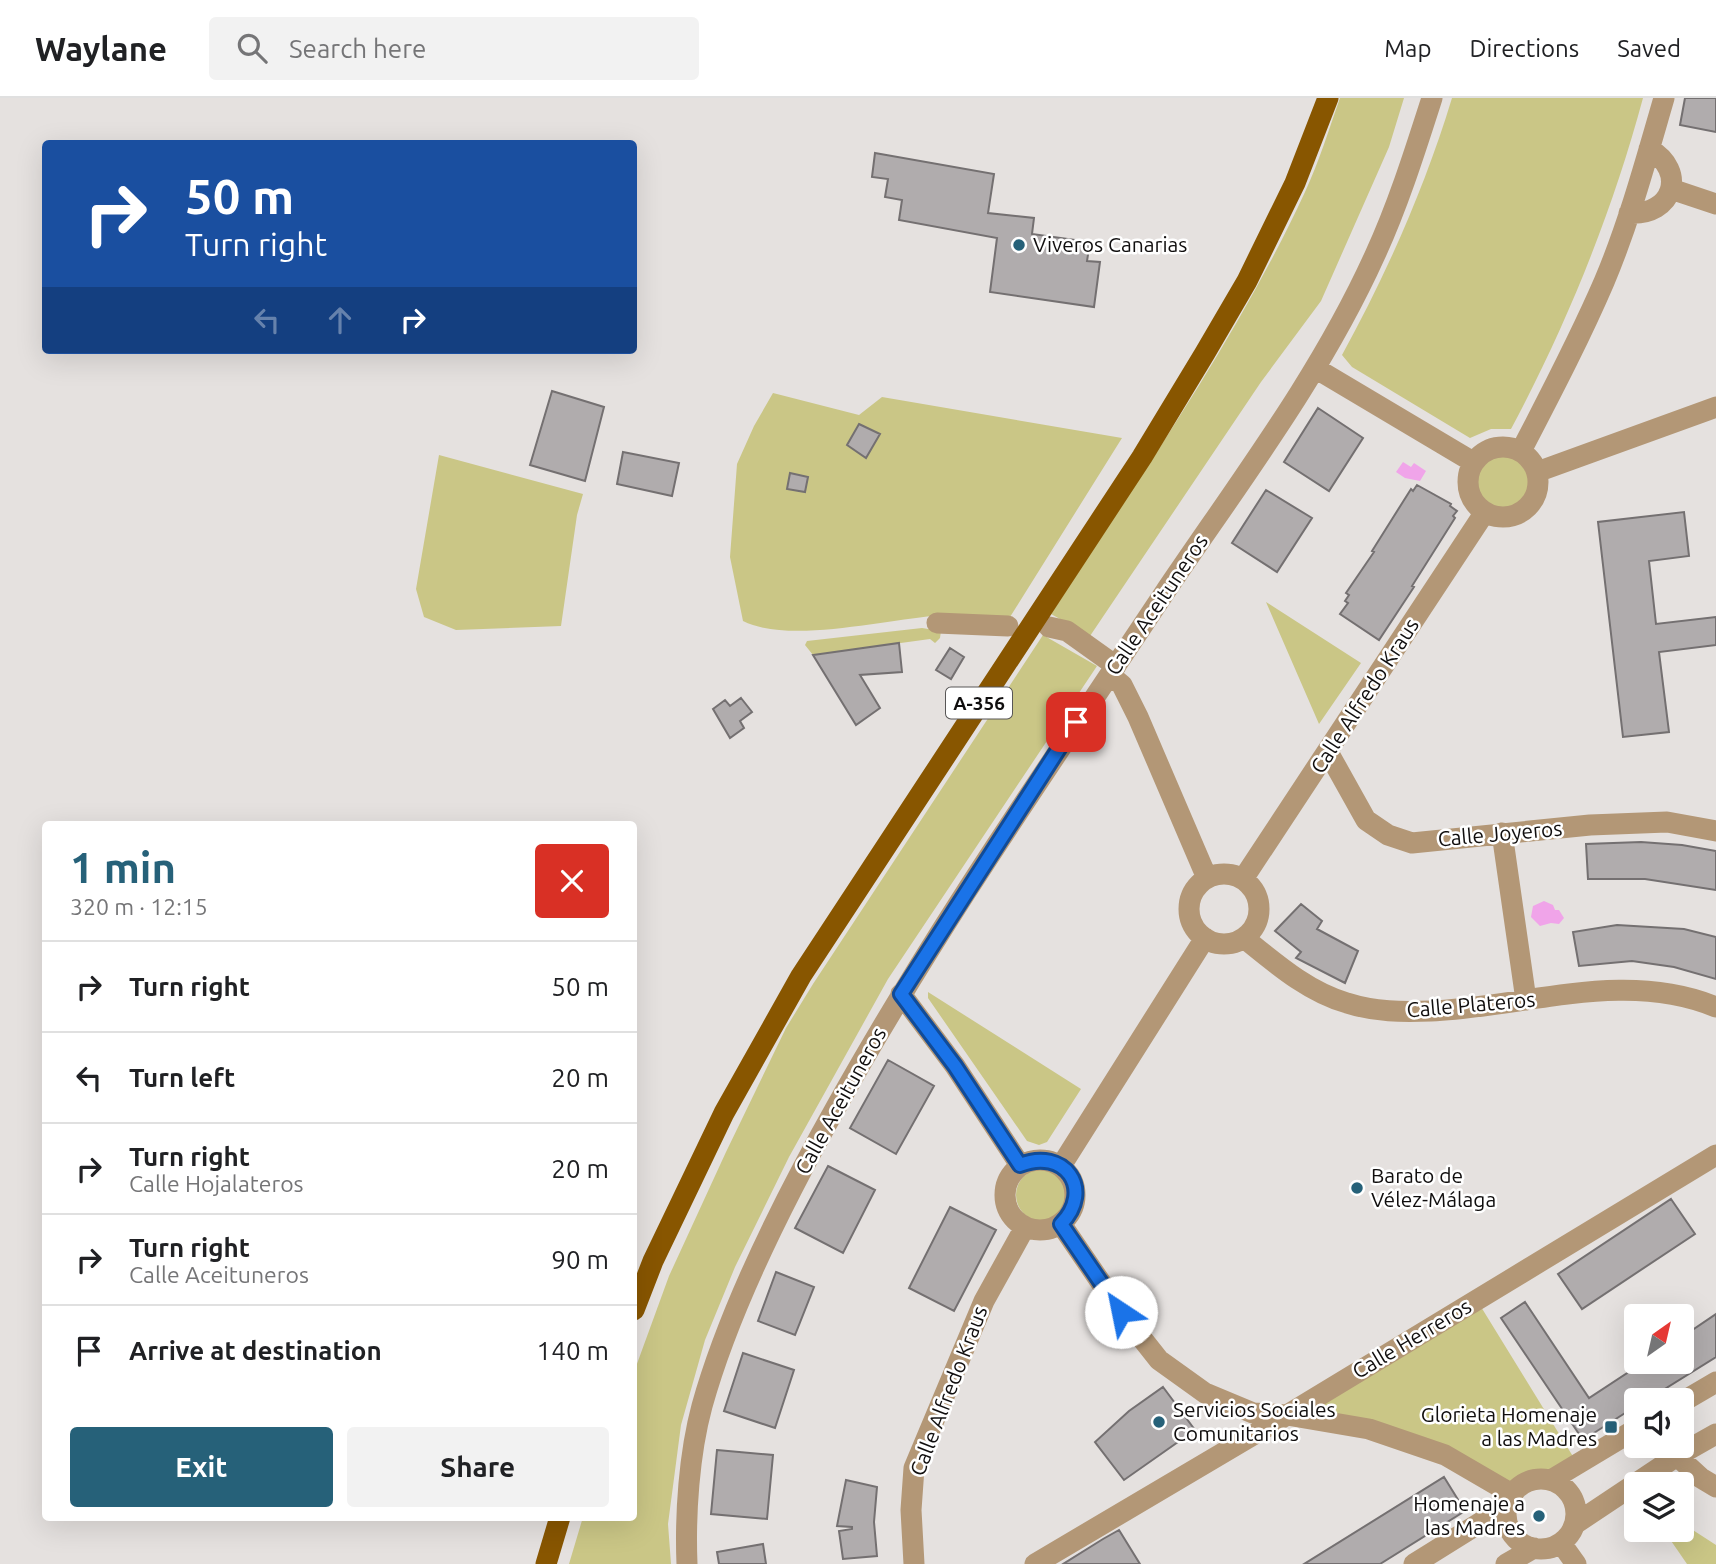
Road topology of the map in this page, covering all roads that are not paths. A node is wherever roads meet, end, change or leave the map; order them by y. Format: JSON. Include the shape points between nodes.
{"nodes":[{"id":1,"x":1328,"y":98,"type":"edge"},
{"id":2,"x":1432,"y":98,"type":"edge"},
{"id":3,"x":1664,"y":98,"type":"edge"},
{"id":4,"x":1649,"y":149,"type":"junction"},
{"id":5,"x":1671,"y":190,"type":"junction"},
{"id":6,"x":1716,"y":204,"type":"edge"},
{"id":7,"x":1629,"y":213,"type":"junction"},
{"id":8,"x":1315,"y":368,"type":"junction"},
{"id":9,"x":1716,"y":407,"type":"edge"},
{"id":10,"x":1521,"y":451,"type":"junction"},
{"id":11,"x":1473,"y":462,"type":"junction"},
{"id":12,"x":1537,"y":472,"type":"junction"},
{"id":13,"x":1485,"y":512,"type":"junction"},
{"id":14,"x":937,"y":623,"type":"dead end"},
{"id":15,"x":1008,"y":626,"type":"dead end"},
{"id":16,"x":1049,"y":626,"type":"dead end"},
{"id":17,"x":1113,"y":671,"type":"junction"},
{"id":18,"x":1328,"y":751,"type":"junction"},
{"id":19,"x":1716,"y":831,"type":"edge"},
{"id":20,"x":1503,"y":833,"type":"junction"},
{"id":21,"x":1207,"y":878,"type":"junction"},
{"id":22,"x":1243,"y":879,"type":"junction"},
{"id":23,"x":1205,"y":938,"type":"junction"},
{"id":24,"x":1244,"y":938,"type":"junction"},
{"id":25,"x":901,"y":994,"type":"junction"},
{"id":26,"x":1526,"y":1000,"type":"junction"},
{"id":27,"x":1716,"y":1007,"type":"edge"},
{"id":28,"x":1716,"y":1155,"type":"edge"},
{"id":29,"x":1020,"y":1165,"type":"junction"},
{"id":30,"x":1061,"y":1166,"type":"junction"},
{"id":31,"x":1061,"y":1224,"type":"junction"},
{"id":32,"x":1025,"y":1227,"type":"junction"},
{"id":33,"x":637,"y":1302,"type":"edge"},
{"id":34,"x":1716,"y":1382,"type":"edge"},
{"id":35,"x":1694,"y":1395,"type":"edge"},
{"id":36,"x":1287,"y":1415,"type":"junction"},
{"id":37,"x":1716,"y":1434,"type":"edge"},
{"id":38,"x":1624,"y":1436,"type":"edge"},
{"id":39,"x":1694,"y":1447,"type":"edge"},
{"id":40,"x":1675,"y":1458,"type":"edge"},
{"id":41,"x":1678,"y":1458,"type":"edge"},
{"id":42,"x":1551,"y":1480,"type":"junction"},
{"id":43,"x":1716,"y":1487,"type":"edge"},
{"id":44,"x":1510,"y":1500,"type":"junction"},
{"id":45,"x":559,"y":1521,"type":"edge"},
{"id":46,"x":1575,"y":1524,"type":"junction"},
{"id":47,"x":1561,"y":1543,"type":"junction"},
{"id":48,"x":1534,"y":1548,"type":"junction"},
{"id":49,"x":546,"y":1564,"type":"edge"},
{"id":50,"x":687,"y":1564,"type":"edge"},
{"id":51,"x":914,"y":1564,"type":"edge"},
{"id":52,"x":1035,"y":1564,"type":"edge"},
{"id":53,"x":1414,"y":1564,"type":"edge"},
{"id":54,"x":1506,"y":1564,"type":"edge"},
{"id":55,"x":1576,"y":1564,"type":"edge"}],
"edges":[{"from":1,"to":33,"type":"main road","number":"A-356","via":[[1295,183],[1247,281],[1149,445],[801,976],[724,1113]]},
{"from":2,"to":8,"type":"street","name":"Calle Aceituneros","via":[[1376,255]]},
{"from":3,"to":4,"type":"street"},
{"from":4,"to":5,"type":"street","via":[[1668,165]]},
{"from":4,"to":7,"type":"street"},
{"from":5,"to":6,"type":"street"},
{"from":5,"to":7,"type":"street","via":[[1654,210]]},
{"from":7,"to":10,"type":"street","via":[[1605,280]]},
{"from":8,"to":11,"type":"street"},
{"from":8,"to":17,"type":"street","name":"Calle Aceituneros"},
{"from":9,"to":12,"type":"street"},
{"from":10,"to":11,"type":"street","via":[[1495,449]]},
{"from":10,"to":12,"type":"street"},
{"from":11,"to":13,"type":"street","via":[[1469,489]]},
{"from":12,"to":13,"type":"street","via":[[1534,499],[1524,509],[1512,515]]},
{"from":13,"to":18,"type":"street","name":"Calle Alfredo Kraus"},
{"from":14,"to":15,"type":"street"},
{"from":16,"to":17,"type":"street","via":[[1067,631]]},
{"from":17,"to":21,"type":"street","via":[[1133,706]]},
{"from":17,"to":25,"type":"street","name":"Calle Aceituneros"},
{"from":18,"to":20,"type":"street","name":"Calle Joyeros","via":[[1366,820],[1388,835],[1412,842]]},
{"from":18,"to":22,"type":"street","name":"Calle Alfredo Kraus"},
{"from":19,"to":20,"type":"street","name":"Calle Joyeros","via":[[1667,822]]},
{"from":20,"to":26,"type":"street"},
{"from":21,"to":22,"type":"street","via":[[1231,874]]},
{"from":21,"to":23,"type":"street","via":[[1190,900],[1192,921]]},
{"from":22,"to":24,"type":"street","via":[[1259,902],[1254,928]]},
{"from":23,"to":24,"type":"street","via":[[1218,943]]},
{"from":23,"to":30,"type":"street"},
{"from":24,"to":26,"type":"street","name":"Calle Plateros","via":[[1294,977],[1345,1003],[1391,1012],[1459,1010]]},
{"from":25,"to":29,"type":"street"},
{"from":25,"to":50,"type":"street","name":"Calle Aceituneros","via":[[818,1140],[731,1322],[701,1408],[688,1488]]},
{"from":26,"to":27,"type":"street","name":"Calle Plateros","via":[[1636,990],[1673,994]]},
{"from":28,"to":36,"type":"street","name":"Calle Herreros"},
{"from":29,"to":30,"type":"street","via":[[1048,1160]]},
{"from":29,"to":32,"type":"street","via":[[1005,1190],[1006,1205]]},
{"from":30,"to":31,"type":"street","via":[[1076,1188],[1076,1202]]},
{"from":31,"to":32,"type":"street","via":[[1050,1229]]},
{"from":31,"to":36,"type":"street","via":[[1159,1360],[1205,1393],[1253,1412]]},
{"from":32,"to":51,"type":"street","name":"Calle Alfredo Kraus","via":[[984,1301],[914,1468]]},
{"from":34,"to":35,"type":"street"},
{"from":36,"to":44,"type":"street","via":[[1369,1429],[1445,1455]]},
{"from":36,"to":52,"type":"street","name":"Calle Herreros"},
{"from":37,"to":39,"type":"street"},
{"from":38,"to":42,"type":"street"},
{"from":40,"to":46,"type":"street"},
{"from":41,"to":43,"type":"street"},
{"from":42,"to":44,"type":"street","via":[[1522,1484]]},
{"from":42,"to":46,"type":"street","via":[[1572,1497],[1577,1510]]},
{"from":44,"to":48,"type":"street","via":[[1507,1520],[1511,1533]]},
{"from":44,"to":53,"type":"street"},
{"from":45,"to":49,"type":"main road"},
{"from":46,"to":47,"type":"street"},
{"from":47,"to":48,"type":"street","via":[[1548,1549]]},
{"from":47,"to":55,"type":"street"},
{"from":48,"to":54,"type":"street"}]}
